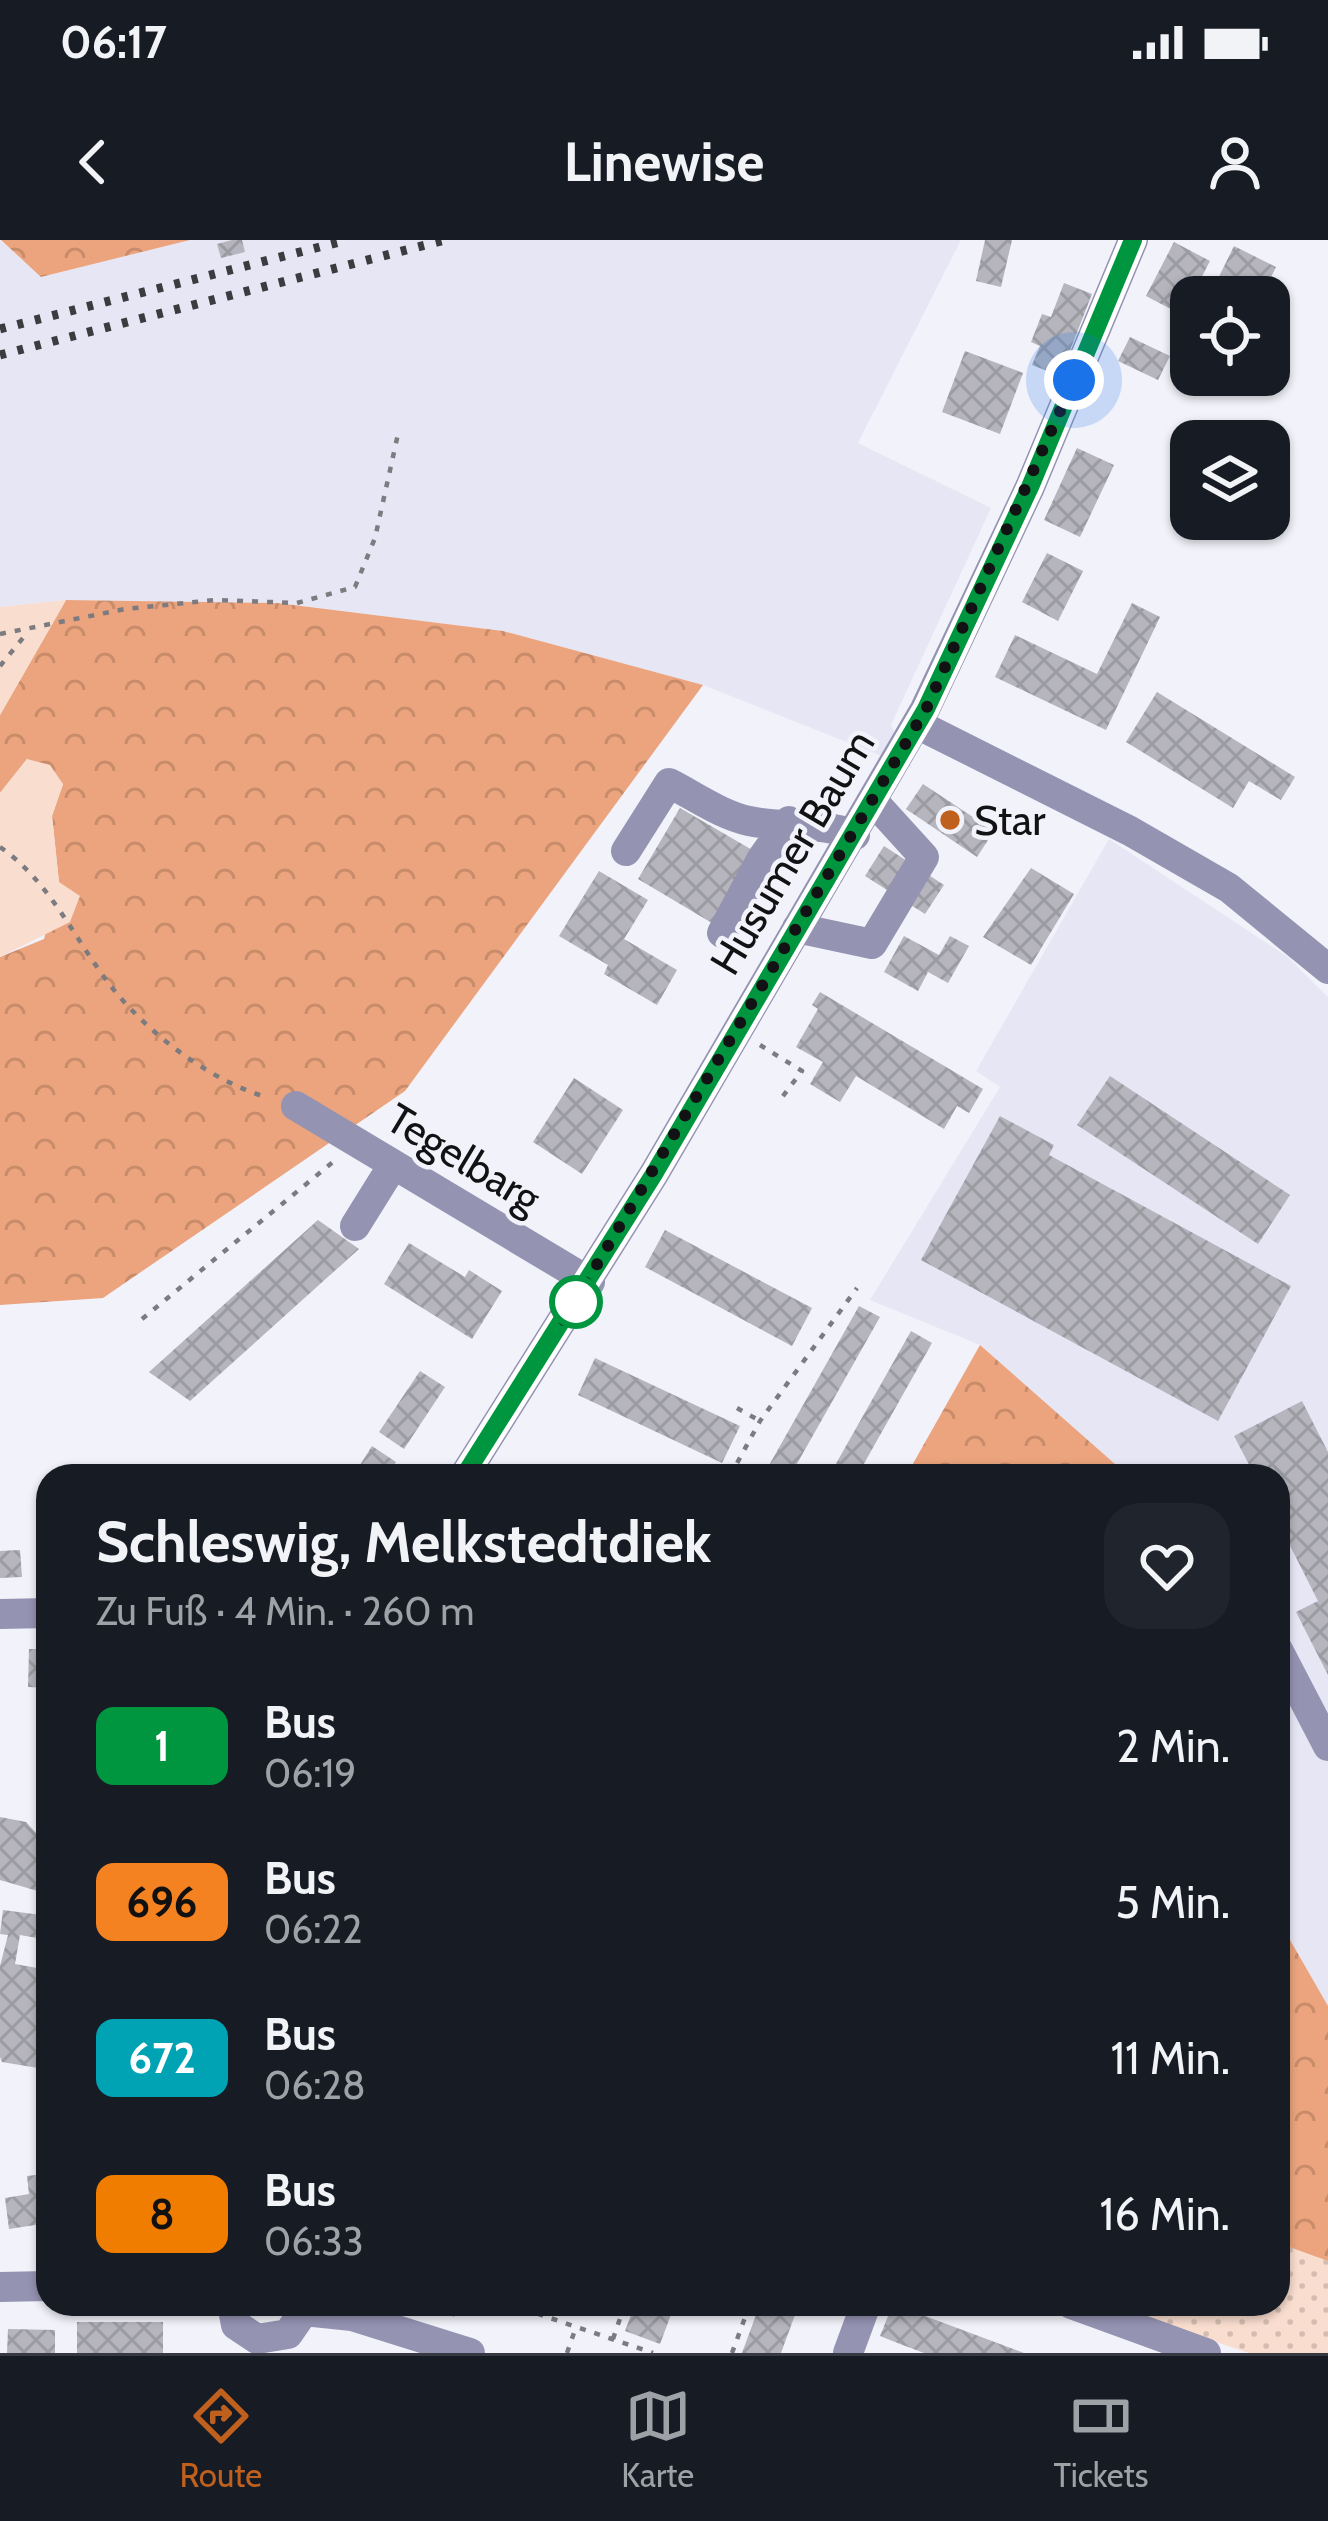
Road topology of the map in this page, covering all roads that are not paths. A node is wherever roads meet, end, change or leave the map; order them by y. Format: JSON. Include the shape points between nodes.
{"nodes":[{"id":1,"x":1132,"y":240,"type":"edge"},
{"id":2,"x":917,"y":724,"type":"junction"},
{"id":3,"x":874,"y":802,"type":"junction"},
{"id":4,"x":789,"y":821,"type":"junction"},
{"id":5,"x":855,"y":835,"type":"junction"},
{"id":6,"x":626,"y":851,"type":"dead end"},
{"id":7,"x":797,"y":928,"type":"junction"},
{"id":8,"x":722,"y":933,"type":"dead end"},
{"id":9,"x":1328,"y":969,"type":"edge"},
{"id":10,"x":296,"y":1106,"type":"road end"},
{"id":11,"x":393,"y":1165,"type":"junction"},
{"id":12,"x":355,"y":1226,"type":"dead end"},
{"id":13,"x":590,"y":1282,"type":"junction"},
{"id":14,"x":472,"y":1464,"type":"edge"},
{"id":15,"x":36,"y":1613,"type":"edge"},
{"id":16,"x":0,"y":1614,"type":"edge"},
{"id":17,"x":1290,"y":1673,"type":"edge"},
{"id":18,"x":1328,"y":1746,"type":"edge"},
{"id":19,"x":36,"y":2286,"type":"edge"},
{"id":20,"x":0,"y":2287,"type":"edge"},
{"id":21,"x":234,"y":2316,"type":"edge"},
{"id":22,"x":298,"y":2316,"type":"edge"},
{"id":23,"x":370,"y":2316,"type":"edge"},
{"id":24,"x":862,"y":2316,"type":"edge"},
{"id":25,"x":1104,"y":2316,"type":"edge"},
{"id":26,"x":255,"y":2346,"type":"edge"},
{"id":27,"x":470,"y":2353,"type":"edge"},
{"id":28,"x":848,"y":2353,"type":"edge"},
{"id":29,"x":1206,"y":2353,"type":"edge"}],
"edges":[{"from":1,"to":2,"type":"street","name":"Husumer Baum","via":[[1021,508]]},
{"from":2,"to":3,"type":"street","name":"Husumer Baum"},
{"from":2,"to":9,"type":"street","via":[[1229,888]]},
{"from":3,"to":5,"type":"street","name":"Husumer Baum"},
{"from":3,"to":7,"type":"street","via":[[924,857],[872,944]]},
{"from":4,"to":5,"type":"street"},
{"from":4,"to":6,"type":"street","via":[[732,816],[670,783]]},
{"from":4,"to":8,"type":"street"},
{"from":5,"to":7,"type":"street","name":"Husumer Baum"},
{"from":7,"to":13,"type":"street","name":"Husumer Baum"},
{"from":10,"to":11,"type":"street","name":"Tegelbarg"},
{"from":11,"to":12,"type":"street"},
{"from":11,"to":13,"type":"street","name":"Tegelbarg"},
{"from":13,"to":14,"type":"street","name":"Husumer Baum"},
{"from":15,"to":16,"type":"street"},
{"from":17,"to":18,"type":"street"},
{"from":19,"to":20,"type":"street"},
{"from":21,"to":26,"type":"street"},
{"from":22,"to":26,"type":"street","via":[[289,2334]]},
{"from":23,"to":27,"type":"street"},
{"from":24,"to":28,"type":"street"},
{"from":25,"to":29,"type":"street"}]}
